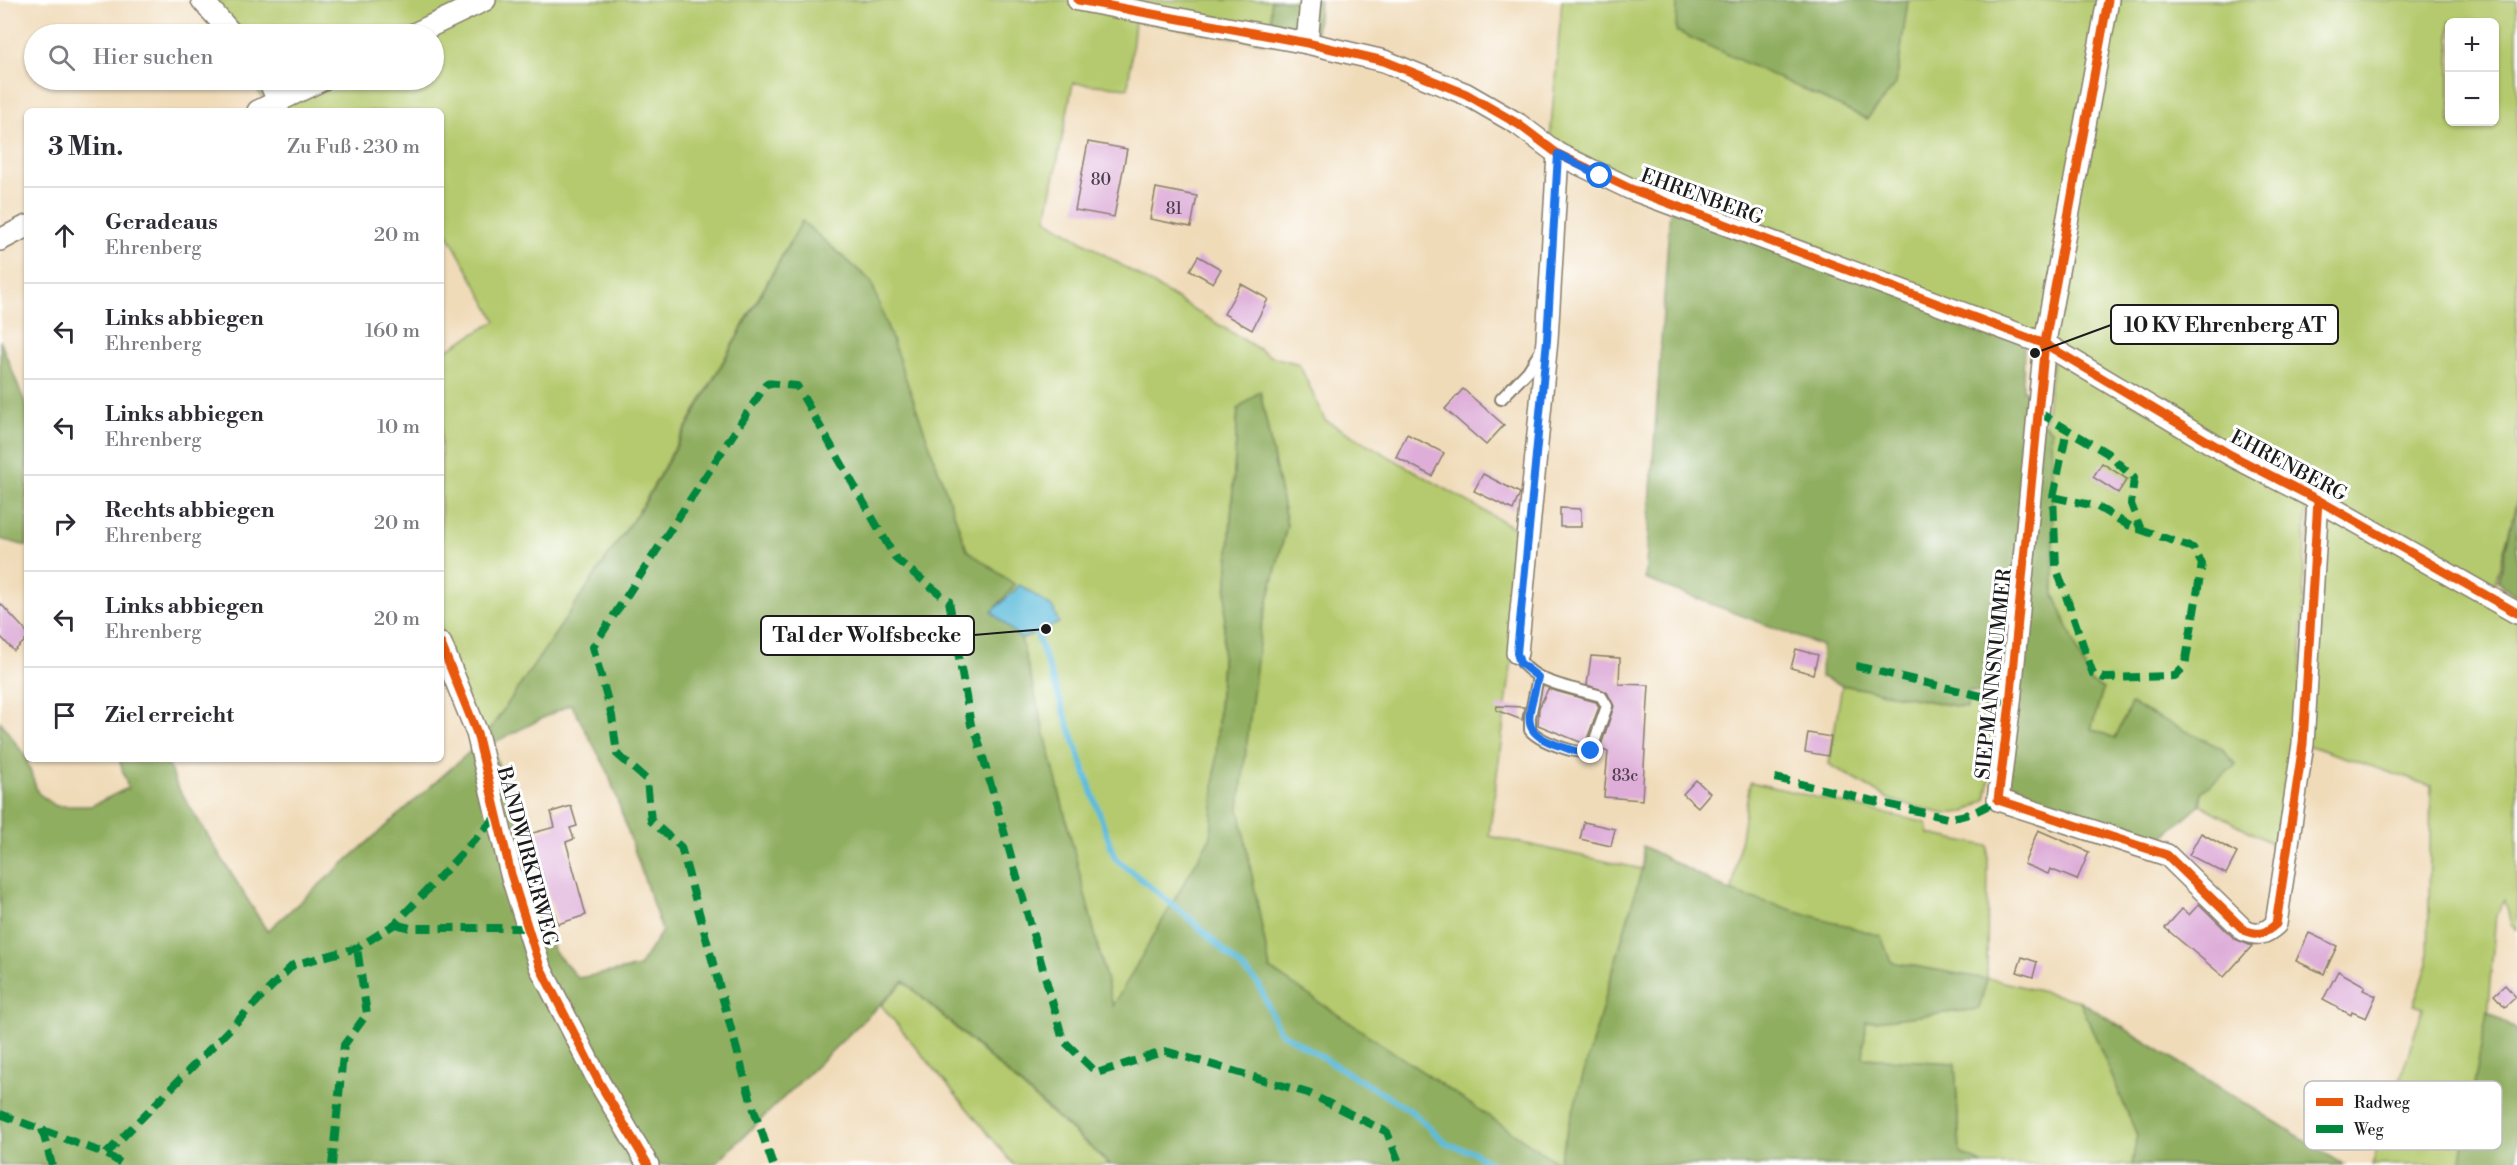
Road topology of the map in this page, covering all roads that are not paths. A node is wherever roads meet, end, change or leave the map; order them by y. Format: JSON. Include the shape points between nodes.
{"nodes":[{"id":1,"x":202,"y":0,"type":"edge"},
{"id":2,"x":485,"y":0,"type":"edge"},
{"id":3,"x":1078,"y":0,"type":"edge"},
{"id":4,"x":1311,"y":0,"type":"edge"},
{"id":5,"x":2108,"y":0,"type":"edge"},
{"id":6,"x":223,"y":24,"type":"edge"},
{"id":7,"x":435,"y":24,"type":"edge"},
{"id":8,"x":1307,"y":43,"type":"junction"},
{"id":9,"x":272,"y":90,"type":"edge"},
{"id":10,"x":305,"y":90,"type":"edge"},
{"id":11,"x":278,"y":106,"type":"edge"},
{"id":12,"x":1558,"y":154,"type":"junction"},
{"id":13,"x":24,"y":228,"type":"edge"},
{"id":14,"x":0,"y":240,"type":"edge"},
{"id":15,"x":1547,"y":340,"type":"junction"},
{"id":16,"x":2045,"y":344,"type":"junction"},
{"id":17,"x":1501,"y":399,"type":"dead end"},
{"id":18,"x":2318,"y":500,"type":"junction"},
{"id":19,"x":2517,"y":614,"type":"edge"},
{"id":20,"x":444,"y":651,"type":"edge"},
{"id":21,"x":1517,"y":653,"type":"joint"},
{"id":22,"x":1538,"y":677,"type":"junction"},
{"id":23,"x":648,"y":1165,"type":"edge"}],
"edges":[{"from":1,"to":6,"type":"street"},
{"from":2,"to":7,"type":"street"},
{"from":3,"to":8,"type":"street","name":"EHRENBERG"},
{"from":4,"to":8,"type":"street"},
{"from":5,"to":16,"type":"street"},
{"from":8,"to":12,"type":"street","name":"EHRENBERG","via":[[1384,61],[1466,94],[1518,123]]},
{"from":9,"to":11,"type":"street"},
{"from":10,"to":11,"type":"street"},
{"from":12,"to":15,"type":"street"},
{"from":12,"to":16,"type":"street","name":"EHRENBERG","via":[[1631,189]]},
{"from":13,"to":14,"type":"street"},
{"from":15,"to":17,"type":"lane","via":[[1528,371]]},
{"from":15,"to":21,"type":"street"},
{"from":16,"to":18,"type":"street","name":"EHRENBERG","via":[[2231,455]]},
{"from":16,"to":18,"type":"street","name":"SIEPMANNSNUMMER","via":[[1998,800],[2167,855],[2244,930],[2256,935],[2266,933],[2276,924],[2303,744]]},
{"from":18,"to":19,"type":"street","name":"EHRENBERG"},
{"from":20,"to":23,"type":"street","name":"BANDWIRKERWEG","via":[[477,733],[511,874],[540,967],[599,1082]]},
{"from":21,"to":22,"type":"lane","via":[[1520,663]]},
{"from":22,"to":22,"type":"lane","via":[[1605,700],[1607,706],[1591,751],[1583,753],[1540,739],[1530,729]]}]}
